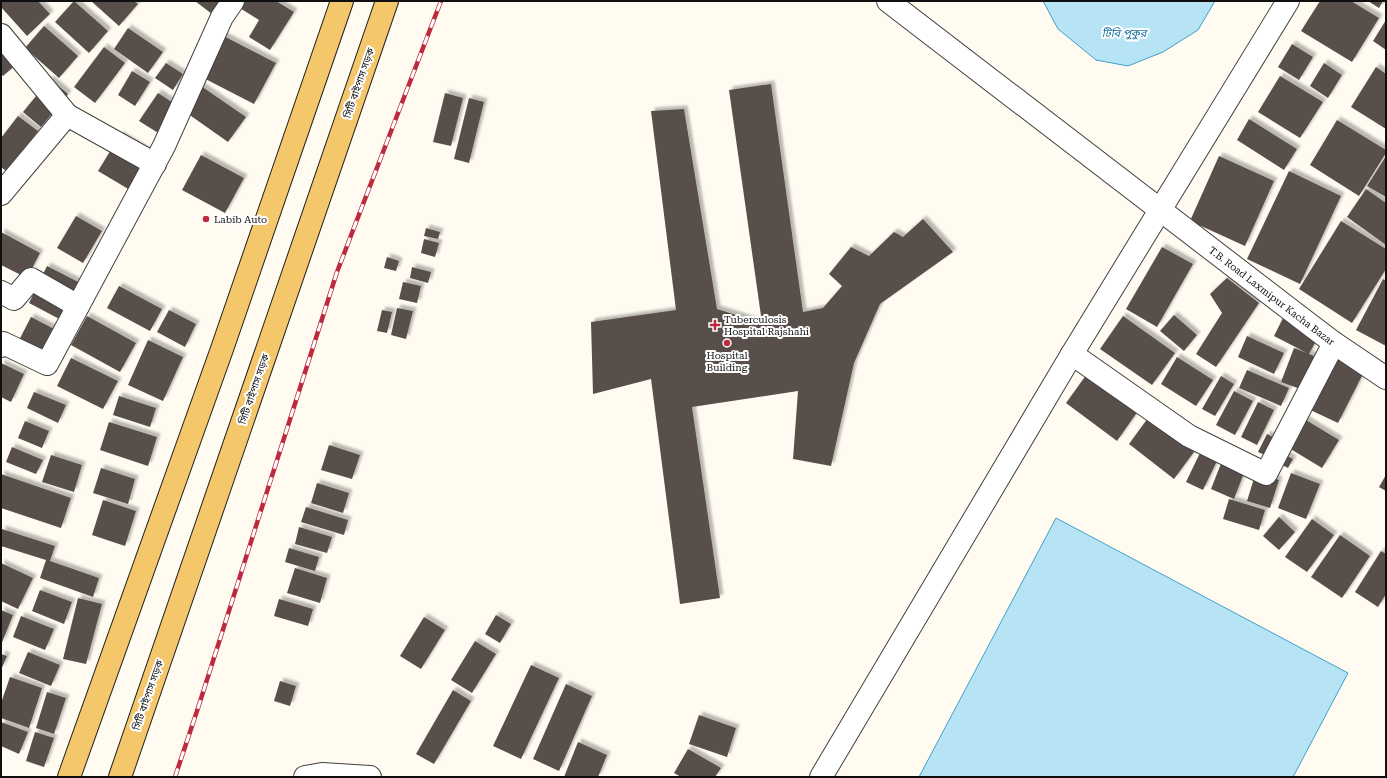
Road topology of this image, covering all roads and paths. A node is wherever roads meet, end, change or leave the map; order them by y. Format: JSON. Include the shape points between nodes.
{"nodes":[{"id":1,"x":232,"y":1,"type":"edge"},
{"id":2,"x":342,"y":1,"type":"edge"},
{"id":3,"x":387,"y":1,"type":"edge"},
{"id":4,"x":888,"y":1,"type":"edge"},
{"id":5,"x":1288,"y":1,"type":"edge"},
{"id":6,"x":1,"y":35,"type":"edge"},
{"id":7,"x":67,"y":115,"type":"junction"},
{"id":8,"x":155,"y":164,"type":"junction"},
{"id":9,"x":1,"y":194,"type":"edge"},
{"id":10,"x":1160,"y":211,"type":"junction"},
{"id":11,"x":1,"y":292,"type":"edge"},
{"id":12,"x":78,"y":306,"type":"junction"},
{"id":13,"x":1334,"y":343,"type":"junction"},
{"id":14,"x":1,"y":346,"type":"edge"},
{"id":15,"x":1072,"y":354,"type":"junction"},
{"id":16,"x":1386,"y":378,"type":"edge"},
{"id":17,"x":69,"y":777,"type":"edge"},
{"id":18,"x":120,"y":777,"type":"edge"},
{"id":19,"x":304,"y":777,"type":"edge"},
{"id":20,"x":370,"y":777,"type":"edge"},
{"id":21,"x":821,"y":777,"type":"edge"}],
"edges":[{"from":1,"to":8,"type":"street","via":[[222,17]]},
{"from":2,"to":17,"type":"main road","via":[[222,349]]},
{"from":3,"to":18,"type":"main road","name":"সিটি বাইপাস সড়ক"},
{"from":4,"to":10,"type":"street","name":"T.B. Road Laxmipur Kacha Bazar"},
{"from":5,"to":10,"type":"street"},
{"from":6,"to":7,"type":"street"},
{"from":7,"to":8,"type":"street"},
{"from":7,"to":9,"type":"street"},
{"from":8,"to":12,"type":"street"},
{"from":10,"to":13,"type":"street","name":"T.B. Road Laxmipur Kacha Bazar"},
{"from":10,"to":15,"type":"street"},
{"from":11,"to":12,"type":"street","via":[[14,299],[31,279]]},
{"from":12,"to":14,"type":"street","via":[[47,364],[2,343]]},
{"from":13,"to":15,"type":"street","via":[[1266,474],[1189,436]]},
{"from":13,"to":16,"type":"street","name":"T.B. Road Laxmipur Kacha Bazar"},
{"from":15,"to":21,"type":"street"},
{"from":19,"to":20,"type":"street","via":[[322,774]]}]}
